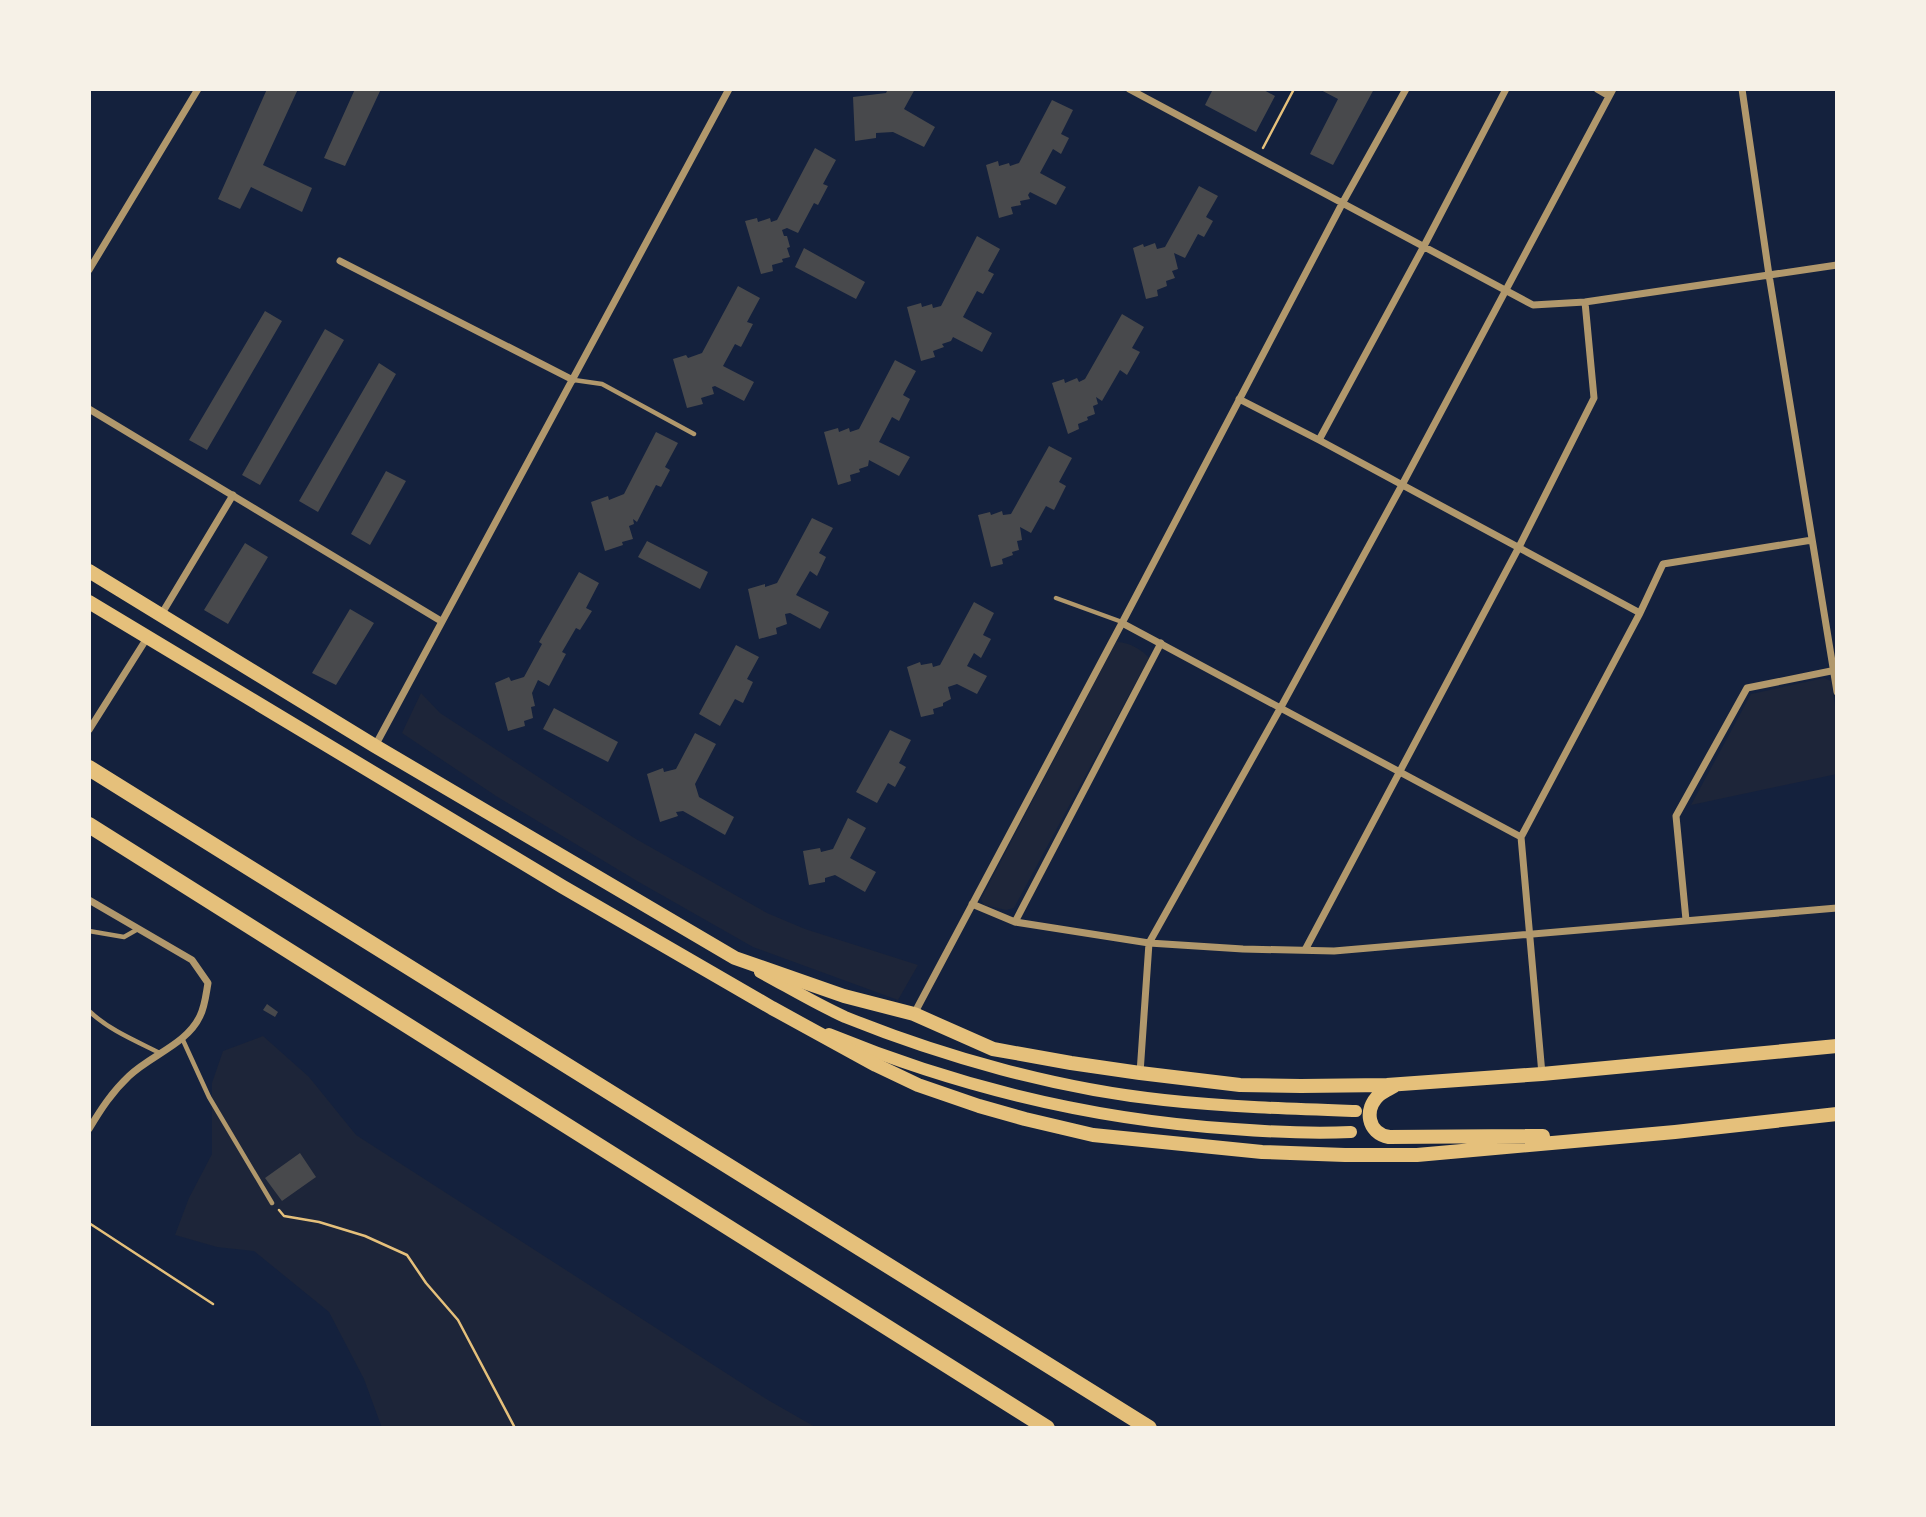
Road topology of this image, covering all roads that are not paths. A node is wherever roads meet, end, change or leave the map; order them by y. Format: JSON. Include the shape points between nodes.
{"nodes":[{"id":1,"x":198,"y":89,"type":"edge"},
{"id":2,"x":729,"y":89,"type":"edge"},
{"id":3,"x":1129,"y":89,"type":"edge"},
{"id":4,"x":1406,"y":89,"type":"edge"},
{"id":5,"x":1506,"y":89,"type":"edge"},
{"id":6,"x":1597,"y":89,"type":"edge"},
{"id":7,"x":1742,"y":89,"type":"edge"},
{"id":8,"x":1611,"y":93,"type":"edge"},
{"id":9,"x":1343,"y":202,"type":"junction"},
{"id":10,"x":1424,"y":247,"type":"junction"},
{"id":11,"x":340,"y":261,"type":"dead end"},
{"id":12,"x":1837,"y":265,"type":"edge"},
{"id":13,"x":89,"y":270,"type":"edge"},
{"id":14,"x":1769,"y":275,"type":"junction"},
{"id":15,"x":1505,"y":291,"type":"junction"},
{"id":16,"x":1585,"y":302,"type":"junction"},
{"id":17,"x":573,"y":380,"type":"junction"},
{"id":18,"x":1240,"y":399,"type":"junction"},
{"id":19,"x":89,"y":409,"type":"edge"},
{"id":20,"x":694,"y":434,"type":"dead end"},
{"id":21,"x":1319,"y":440,"type":"junction"},
{"id":22,"x":1402,"y":485,"type":"junction"},
{"id":23,"x":233,"y":495,"type":"junction"},
{"id":24,"x":1812,"y":540,"type":"junction"},
{"id":25,"x":1519,"y":547,"type":"junction"},
{"id":26,"x":89,"y":571,"type":"edge"},
{"id":27,"x":1056,"y":598,"type":"dead end"},
{"id":28,"x":89,"y":603,"type":"edge"},
{"id":29,"x":1640,"y":613,"type":"junction"},
{"id":30,"x":160,"y":615,"type":"junction"},
{"id":31,"x":441,"y":621,"type":"junction"},
{"id":32,"x":1122,"y":623,"type":"junction"},
{"id":33,"x":147,"y":638,"type":"junction"},
{"id":34,"x":1161,"y":643,"type":"junction"},
{"id":35,"x":1835,"y":671,"type":"edge"},
{"id":36,"x":1837,"y":692,"type":"edge"},
{"id":37,"x":1281,"y":707,"type":"junction"},
{"id":38,"x":91,"y":726,"type":"edge"},
{"id":39,"x":375,"y":746,"type":"junction"},
{"id":40,"x":89,"y":768,"type":"edge"},
{"id":41,"x":1400,"y":773,"type":"junction"},
{"id":42,"x":89,"y":825,"type":"edge"},
{"id":43,"x":1521,"y":837,"type":"junction"},
{"id":44,"x":89,"y":900,"type":"edge"},
{"id":45,"x":972,"y":904,"type":"junction"},
{"id":46,"x":1837,"y":908,"type":"edge"},
{"id":47,"x":1686,"y":920,"type":"junction"},
{"id":48,"x":1015,"y":922,"type":"junction"},
{"id":49,"x":138,"y":929,"type":"junction"},
{"id":50,"x":89,"y":931,"type":"edge"},
{"id":51,"x":1530,"y":933,"type":"junction"},
{"id":52,"x":1149,"y":943,"type":"junction"},
{"id":53,"x":1305,"y":950,"type":"junction"},
{"id":54,"x":735,"y":958,"type":"junction"},
{"id":55,"x":772,"y":1008,"type":"junction"},
{"id":56,"x":89,"y":1011,"type":"edge"},
{"id":57,"x":914,"y":1014,"type":"junction"},
{"id":58,"x":182,"y":1038,"type":"junction"},
{"id":59,"x":1837,"y":1046,"type":"edge"},
{"id":60,"x":160,"y":1053,"type":"junction"},
{"id":61,"x":1140,"y":1073,"type":"junction"},
{"id":62,"x":1542,"y":1074,"type":"junction"},
{"id":63,"x":1399,"y":1084,"type":"junction"},
{"id":64,"x":1356,"y":1111,"type":"dead end"},
{"id":65,"x":1837,"y":1114,"type":"edge"},
{"id":66,"x":89,"y":1129,"type":"edge"},
{"id":67,"x":1351,"y":1132,"type":"dead end"},
{"id":68,"x":1635,"y":1135,"type":"junction"},
{"id":69,"x":272,"y":1203,"type":"road end"},
{"id":70,"x":1048,"y":1428,"type":"edge"},
{"id":71,"x":1149,"y":1428,"type":"edge"}],
"edges":[{"from":1,"to":13,"type":"street"},
{"from":2,"to":17,"type":"street"},
{"from":3,"to":9,"type":"street"},
{"from":4,"to":9,"type":"street"},
{"from":5,"to":10,"type":"street"},
{"from":6,"to":8,"type":"street"},
{"from":7,"to":14,"type":"street"},
{"from":8,"to":15,"type":"street"},
{"from":9,"to":10,"type":"street"},
{"from":9,"to":18,"type":"street"},
{"from":10,"to":15,"type":"street"},
{"from":10,"to":21,"type":"street"},
{"from":11,"to":17,"type":"street"},
{"from":12,"to":14,"type":"street"},
{"from":14,"to":16,"type":"street"},
{"from":14,"to":24,"type":"street"},
{"from":15,"to":16,"type":"street","via":[[1533,305]]},
{"from":15,"to":22,"type":"street"},
{"from":16,"to":25,"type":"street","via":[[1594,398]]},
{"from":17,"to":20,"type":"lane","via":[[602,384]]},
{"from":17,"to":31,"type":"street"},
{"from":18,"to":21,"type":"street"},
{"from":18,"to":32,"type":"street"},
{"from":19,"to":23,"type":"street"},
{"from":21,"to":22,"type":"street"},
{"from":22,"to":25,"type":"street"},
{"from":22,"to":37,"type":"street"},
{"from":23,"to":30,"type":"street"},
{"from":23,"to":31,"type":"street"},
{"from":24,"to":29,"type":"street","via":[[1663,564]]},
{"from":24,"to":35,"type":"street"},
{"from":25,"to":29,"type":"street"},
{"from":25,"to":41,"type":"street"},
{"from":26,"to":30,"type":"main road"},
{"from":27,"to":32,"type":"lane"},
{"from":28,"to":33,"type":"main road"},
{"from":29,"to":43,"type":"street"},
{"from":30,"to":39,"type":"main road"},
{"from":31,"to":39,"type":"street"},
{"from":32,"to":34,"type":"street"},
{"from":32,"to":45,"type":"street"},
{"from":33,"to":38,"type":"street"},
{"from":33,"to":55,"type":"main road"},
{"from":34,"to":37,"type":"street"},
{"from":34,"to":48,"type":"street"},
{"from":35,"to":36,"type":"street"},
{"from":35,"to":47,"type":"street","via":[[1747,688],[1675,816]]},
{"from":37,"to":41,"type":"street"},
{"from":37,"to":52,"type":"street"},
{"from":39,"to":54,"type":"main road"},
{"from":40,"to":71,"type":"highway"},
{"from":41,"to":43,"type":"street"},
{"from":41,"to":53,"type":"street"},
{"from":42,"to":70,"type":"highway"},
{"from":43,"to":51,"type":"street"},
{"from":44,"to":49,"type":"street"},
{"from":45,"to":48,"type":"street"},
{"from":45,"to":57,"type":"street"},
{"from":46,"to":47,"type":"street"},
{"from":47,"to":51,"type":"street"},
{"from":48,"to":52,"type":"street"},
{"from":49,"to":50,"type":"lane","via":[[124,937]]},
{"from":49,"to":58,"type":"street","via":[[192,960],[208,983],[200,1017]]},
{"from":51,"to":53,"type":"street"},
{"from":51,"to":62,"type":"street"},
{"from":52,"to":53,"type":"street"},
{"from":52,"to":61,"type":"street"},
{"from":54,"to":57,"type":"main road","via":[[844,996]]},
{"from":54,"to":64,"type":"main road","via":[[842,1015],[1007,1070],[1165,1100]]},
{"from":55,"to":67,"type":"main road","via":[[875,1053],[973,1085],[1064,1107],[1185,1126]]},
{"from":55,"to":68,"type":"main road","via":[[918,1085],[1094,1135],[1262,1152],[1393,1155]]},
{"from":56,"to":60,"type":"lane"},
{"from":57,"to":61,"type":"main road","via":[[993,1049]]},
{"from":58,"to":60,"type":"street"},
{"from":58,"to":69,"type":"lane","via":[[209,1097]]},
{"from":59,"to":62,"type":"main road"},
{"from":60,"to":66,"type":"street","via":[[109,1097]]},
{"from":61,"to":63,"type":"main road","via":[[1240,1085]]},
{"from":62,"to":63,"type":"main road"},
{"from":63,"to":68,"type":"main road","via":[[1383,1092],[1372,1105],[1369,1119],[1382,1136]]},
{"from":65,"to":68,"type":"main road"}]}
